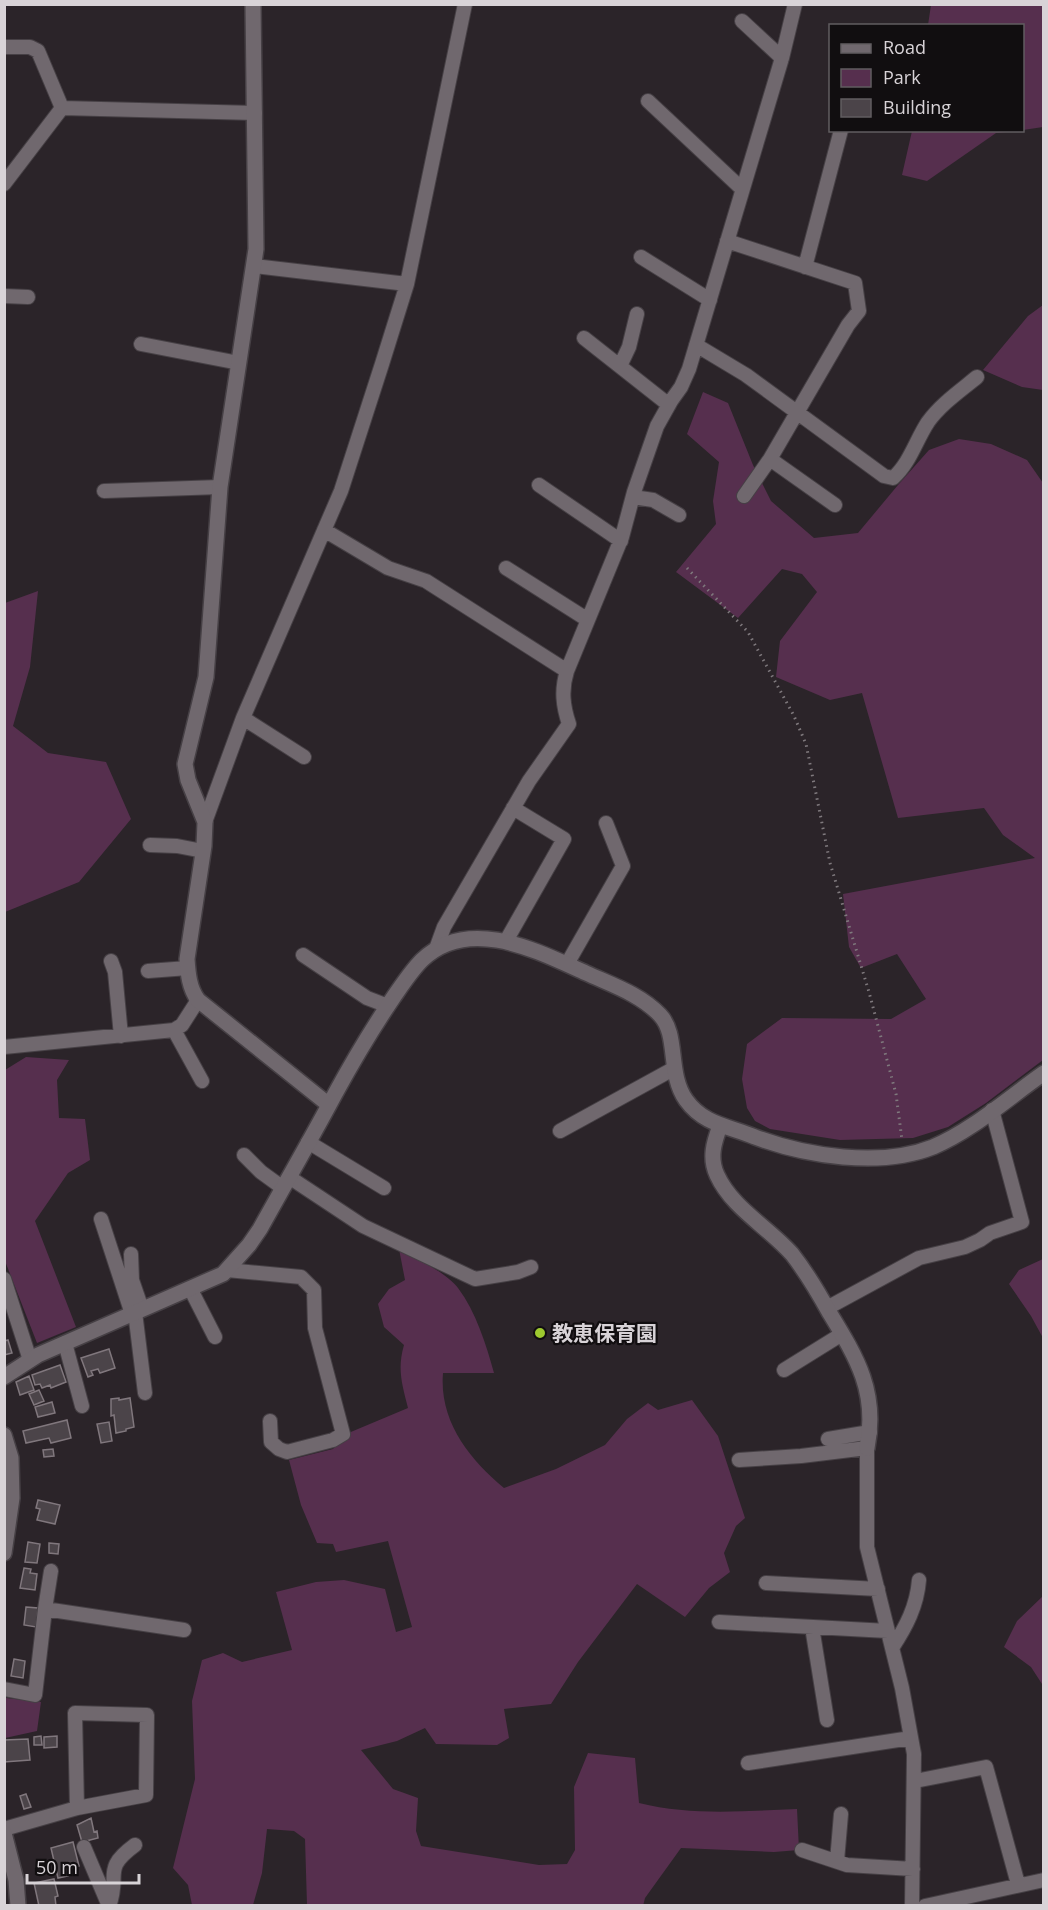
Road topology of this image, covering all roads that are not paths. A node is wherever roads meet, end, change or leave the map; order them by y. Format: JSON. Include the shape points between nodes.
{"nodes":[{"id":1,"x":253,"y":4,"type":"edge"},
{"id":2,"x":465,"y":4,"type":"edge"},
{"id":3,"x":795,"y":4,"type":"edge"},
{"id":4,"x":742,"y":21,"type":"dead end"},
{"id":5,"x":4,"y":47,"type":"edge"},
{"id":6,"x":782,"y":58,"type":"junction"},
{"id":7,"x":648,"y":101,"type":"dead end"},
{"id":8,"x":62,"y":108,"type":"junction"},
{"id":9,"x":255,"y":112,"type":"junction"},
{"id":10,"x":840,"y":132,"type":"edge"},
{"id":11,"x":4,"y":184,"type":"edge"},
{"id":12,"x":742,"y":189,"type":"junction"},
{"id":13,"x":727,"y":241,"type":"junction"},
{"id":14,"x":641,"y":257,"type":"dead end"},
{"id":15,"x":254,"y":266,"type":"junction"},
{"id":16,"x":805,"y":267,"type":"junction"},
{"id":17,"x":406,"y":284,"type":"junction"},
{"id":18,"x":4,"y":296,"type":"edge"},
{"id":19,"x":28,"y":297,"type":"dead end"},
{"id":20,"x":710,"y":300,"type":"junction"},
{"id":21,"x":637,"y":314,"type":"dead end"},
{"id":22,"x":584,"y":338,"type":"dead end"},
{"id":23,"x":141,"y":344,"type":"dead end"},
{"id":24,"x":696,"y":345,"type":"junction"},
{"id":25,"x":239,"y":363,"type":"junction"},
{"id":26,"x":620,"y":366,"type":"junction"},
{"id":27,"x":977,"y":377,"type":"dead end"},
{"id":28,"x":669,"y":405,"type":"junction"},
{"id":29,"x":797,"y":414,"type":"junction"},
{"id":30,"x":770,"y":459,"type":"junction"},
{"id":31,"x":539,"y":485,"type":"dead end"},
{"id":32,"x":220,"y":487,"type":"junction"},
{"id":33,"x":104,"y":491,"type":"dead end"},
{"id":34,"x":744,"y":495,"type":"dead end"},
{"id":35,"x":633,"y":497,"type":"junction"},
{"id":36,"x":835,"y":505,"type":"dead end"},
{"id":37,"x":679,"y":514,"type":"dead end"},
{"id":38,"x":324,"y":530,"type":"junction"},
{"id":39,"x":621,"y":541,"type":"junction"},
{"id":40,"x":506,"y":568,"type":"dead end"},
{"id":41,"x":588,"y":620,"type":"junction"},
{"id":42,"x":567,"y":671,"type":"junction"},
{"id":43,"x":243,"y":718,"type":"junction"},
{"id":44,"x":304,"y":757,"type":"dead end"},
{"id":45,"x":513,"y":808,"type":"junction"},
{"id":46,"x":204,"y":822,"type":"junction"},
{"id":47,"x":606,"y":823,"type":"dead end"},
{"id":48,"x":150,"y":845,"type":"dead end"},
{"id":49,"x":203,"y":851,"type":"junction"},
{"id":50,"x":506,"y":941,"type":"junction"},
{"id":51,"x":436,"y":949,"type":"junction"},
{"id":52,"x":303,"y":954,"type":"dead end"},
{"id":53,"x":111,"y":961,"type":"dead end"},
{"id":54,"x":567,"y":964,"type":"junction"},
{"id":55,"x":188,"y":968,"type":"junction"},
{"id":56,"x":148,"y":971,"type":"dead end"},
{"id":57,"x":198,"y":1000,"type":"junction"},
{"id":58,"x":388,"y":1006,"type":"junction"},
{"id":59,"x":174,"y":1030,"type":"junction"},
{"id":60,"x":121,"y":1036,"type":"junction"},
{"id":61,"x":4,"y":1047,"type":"edge"},
{"id":62,"x":673,"y":1069,"type":"junction"},
{"id":63,"x":1044,"y":1073,"type":"edge"},
{"id":64,"x":202,"y":1081,"type":"dead end"},
{"id":65,"x":329,"y":1105,"type":"junction"},
{"id":66,"x":992,"y":1110,"type":"junction"},
{"id":67,"x":720,"y":1126,"type":"junction"},
{"id":68,"x":560,"y":1131,"type":"dead end"},
{"id":69,"x":308,"y":1142,"type":"junction"},
{"id":70,"x":244,"y":1155,"type":"dead end"},
{"id":71,"x":286,"y":1183,"type":"junction"},
{"id":72,"x":384,"y":1188,"type":"dead end"},
{"id":73,"x":101,"y":1219,"type":"dead end"},
{"id":74,"x":131,"y":1254,"type":"dead end"},
{"id":75,"x":531,"y":1268,"type":"dead end"},
{"id":76,"x":227,"y":1270,"type":"junction"},
{"id":77,"x":4,"y":1279,"type":"edge"},
{"id":78,"x":191,"y":1290,"type":"junction"},
{"id":79,"x":827,"y":1308,"type":"junction"},
{"id":80,"x":137,"y":1312,"type":"junction"},
{"id":81,"x":11,"y":1322,"type":"edge"},
{"id":82,"x":842,"y":1334,"type":"junction"},
{"id":83,"x":215,"y":1337,"type":"dead end"},
{"id":84,"x":65,"y":1343,"type":"junction"},
{"id":85,"x":30,"y":1360,"type":"junction"},
{"id":86,"x":784,"y":1370,"type":"dead end"},
{"id":87,"x":4,"y":1377,"type":"edge"},
{"id":88,"x":145,"y":1393,"type":"dead end"},
{"id":89,"x":82,"y":1406,"type":"dead end"},
{"id":90,"x":270,"y":1421,"type":"dead end"},
{"id":91,"x":870,"y":1432,"type":"junction"},
{"id":92,"x":4,"y":1435,"type":"edge"},
{"id":93,"x":828,"y":1439,"type":"dead end"},
{"id":94,"x":867,"y":1448,"type":"junction"},
{"id":95,"x":739,"y":1460,"type":"dead end"},
{"id":96,"x":8,"y":1502,"type":"edge"},
{"id":97,"x":4,"y":1553,"type":"edge"},
{"id":98,"x":51,"y":1571,"type":"dead end"},
{"id":99,"x":919,"y":1580,"type":"dead end"},
{"id":100,"x":766,"y":1583,"type":"dead end"},
{"id":101,"x":878,"y":1588,"type":"junction"},
{"id":102,"x":45,"y":1609,"type":"junction"},
{"id":103,"x":719,"y":1622,"type":"dead end"},
{"id":104,"x":812,"y":1627,"type":"junction"},
{"id":105,"x":184,"y":1630,"type":"dead end"},
{"id":106,"x":888,"y":1631,"type":"junction"},
{"id":107,"x":892,"y":1648,"type":"junction"},
{"id":108,"x":4,"y":1689,"type":"edge"},
{"id":109,"x":827,"y":1720,"type":"dead end"},
{"id":110,"x":911,"y":1738,"type":"junction"},
{"id":111,"x":748,"y":1763,"type":"dead end"},
{"id":112,"x":915,"y":1781,"type":"junction"},
{"id":113,"x":77,"y":1808,"type":"junction"},
{"id":114,"x":841,"y":1814,"type":"dead end"},
{"id":115,"x":4,"y":1831,"type":"edge"},
{"id":116,"x":135,"y":1845,"type":"dead end"},
{"id":117,"x":84,"y":1847,"type":"dead end"},
{"id":118,"x":802,"y":1850,"type":"dead end"},
{"id":119,"x":837,"y":1861,"type":"junction"},
{"id":120,"x":913,"y":1869,"type":"junction"},
{"id":121,"x":1044,"y":1880,"type":"edge"},
{"id":122,"x":1018,"y":1884,"type":"junction"},
{"id":123,"x":18,"y":1905,"type":"edge"},
{"id":124,"x":912,"y":1905,"type":"edge"},
{"id":125,"x":925,"y":1905,"type":"edge"}],
"edges":[{"from":1,"to":9,"type":"street"},
{"from":2,"to":17,"type":"street"},
{"from":3,"to":6,"type":"street"},
{"from":4,"to":6,"type":"street"},
{"from":5,"to":8,"type":"street","via":[[30,47],[38,51]]},
{"from":6,"to":12,"type":"street"},
{"from":7,"to":12,"type":"street"},
{"from":8,"to":9,"type":"street"},
{"from":8,"to":11,"type":"street"},
{"from":9,"to":15,"type":"street"},
{"from":10,"to":16,"type":"street"},
{"from":12,"to":13,"type":"street"},
{"from":13,"to":16,"type":"street"},
{"from":13,"to":20,"type":"street"},
{"from":14,"to":20,"type":"street"},
{"from":15,"to":17,"type":"street"},
{"from":15,"to":25,"type":"street"},
{"from":16,"to":29,"type":"street","via":[[855,283],[859,311]]},
{"from":17,"to":38,"type":"street","via":[[341,491]]},
{"from":18,"to":19,"type":"street"},
{"from":20,"to":24,"type":"street"},
{"from":21,"to":26,"type":"street"},
{"from":22,"to":26,"type":"street"},
{"from":23,"to":25,"type":"street"},
{"from":24,"to":28,"type":"street","via":[[681,387]]},
{"from":24,"to":29,"type":"street","via":[[746,375]]},
{"from":25,"to":32,"type":"street"},
{"from":26,"to":28,"type":"street"},
{"from":27,"to":29,"type":"street","via":[[928,422],[902,471],[893,478],[884,476]]},
{"from":28,"to":35,"type":"street","via":[[657,426]]},
{"from":29,"to":30,"type":"street"},
{"from":30,"to":34,"type":"street"},
{"from":30,"to":36,"type":"street"},
{"from":31,"to":39,"type":"street"},
{"from":32,"to":33,"type":"street"},
{"from":32,"to":46,"type":"street","via":[[206,677],[185,764]]},
{"from":35,"to":37,"type":"street","via":[[653,500]]},
{"from":35,"to":39,"type":"street"},
{"from":38,"to":42,"type":"street","via":[[387,568],[426,581]]},
{"from":38,"to":43,"type":"street"},
{"from":39,"to":41,"type":"street"},
{"from":40,"to":41,"type":"street"},
{"from":41,"to":42,"type":"street"},
{"from":42,"to":45,"type":"street","via":[[563,706],[569,724]]},
{"from":43,"to":44,"type":"street"},
{"from":43,"to":46,"type":"street"},
{"from":45,"to":50,"type":"street","via":[[564,839]]},
{"from":45,"to":51,"type":"street","via":[[444,927]]},
{"from":46,"to":49,"type":"street"},
{"from":47,"to":54,"type":"street","via":[[623,866]]},
{"from":48,"to":49,"type":"street"},
{"from":49,"to":55,"type":"street"},
{"from":50,"to":51,"type":"street","via":[[452,941]]},
{"from":50,"to":54,"type":"street"},
{"from":51,"to":58,"type":"street","via":[[421,961]]},
{"from":52,"to":58,"type":"street","via":[[367,998]]},
{"from":53,"to":60,"type":"street"},
{"from":54,"to":62,"type":"street","via":[[648,1003],[663,1018],[671,1038]]},
{"from":55,"to":56,"type":"street"},
{"from":55,"to":57,"type":"street"},
{"from":57,"to":59,"type":"street"},
{"from":57,"to":65,"type":"street"},
{"from":58,"to":65,"type":"street","via":[[363,1042]]},
{"from":59,"to":60,"type":"street"},
{"from":59,"to":64,"type":"street"},
{"from":60,"to":61,"type":"street"},
{"from":62,"to":67,"type":"street","via":[[686,1100]]},
{"from":62,"to":68,"type":"street"},
{"from":63,"to":66,"type":"street"},
{"from":65,"to":69,"type":"street"},
{"from":66,"to":67,"type":"street","via":[[930,1148],[877,1157],[832,1157]]},
{"from":66,"to":79,"type":"street","via":[[1022,1222],[965,1246],[919,1258]]},
{"from":67,"to":79,"type":"street","via":[[712,1159],[721,1182],[791,1253]]},
{"from":69,"to":71,"type":"street"},
{"from":69,"to":72,"type":"street"},
{"from":70,"to":71,"type":"street","via":[[261,1172]]},
{"from":71,"to":75,"type":"street","via":[[363,1226],[475,1279]]},
{"from":71,"to":76,"type":"street","via":[[254,1237]]},
{"from":73,"to":80,"type":"street"},
{"from":74,"to":80,"type":"street"},
{"from":76,"to":78,"type":"street"},
{"from":76,"to":90,"type":"street","via":[[301,1277],[314,1290],[315,1328],[343,1434],[287,1452],[271,1442]]},
{"from":77,"to":81,"type":"street"},
{"from":78,"to":80,"type":"street"},
{"from":78,"to":83,"type":"street"},
{"from":79,"to":82,"type":"street"},
{"from":80,"to":84,"type":"street"},
{"from":80,"to":88,"type":"street"},
{"from":81,"to":85,"type":"street"},
{"from":82,"to":86,"type":"street"},
{"from":82,"to":91,"type":"street","via":[[865,1379],[870,1400]]},
{"from":84,"to":85,"type":"street"},
{"from":84,"to":89,"type":"street"},
{"from":85,"to":87,"type":"street"},
{"from":91,"to":93,"type":"street"},
{"from":91,"to":94,"type":"street"},
{"from":92,"to":96,"type":"street","via":[[11,1458]]},
{"from":94,"to":95,"type":"street"},
{"from":94,"to":101,"type":"street","via":[[867,1548]]},
{"from":96,"to":97,"type":"street"},
{"from":98,"to":102,"type":"street"},
{"from":99,"to":107,"type":"street","via":[[906,1627]]},
{"from":100,"to":101,"type":"street"},
{"from":101,"to":106,"type":"street"},
{"from":102,"to":105,"type":"street"},
{"from":102,"to":108,"type":"street","via":[[35,1695]]},
{"from":103,"to":104,"type":"street"},
{"from":104,"to":106,"type":"street"},
{"from":104,"to":109,"type":"street"},
{"from":106,"to":107,"type":"street"},
{"from":107,"to":110,"type":"street"},
{"from":110,"to":111,"type":"street"},
{"from":110,"to":112,"type":"street"},
{"from":112,"to":120,"type":"street"},
{"from":112,"to":122,"type":"street","via":[[986,1767]]},
{"from":113,"to":113,"type":"street","via":[[146,1795],[147,1715],[75,1713]]},
{"from":113,"to":115,"type":"street"},
{"from":114,"to":119,"type":"street"},
{"from":115,"to":123,"type":"street"},
{"from":116,"to":117,"type":"street","via":[[114,1865],[109,1905]]},
{"from":118,"to":119,"type":"street"},
{"from":119,"to":120,"type":"street"},
{"from":120,"to":124,"type":"street"},
{"from":121,"to":122,"type":"street"},
{"from":122,"to":125,"type":"street"}]}
